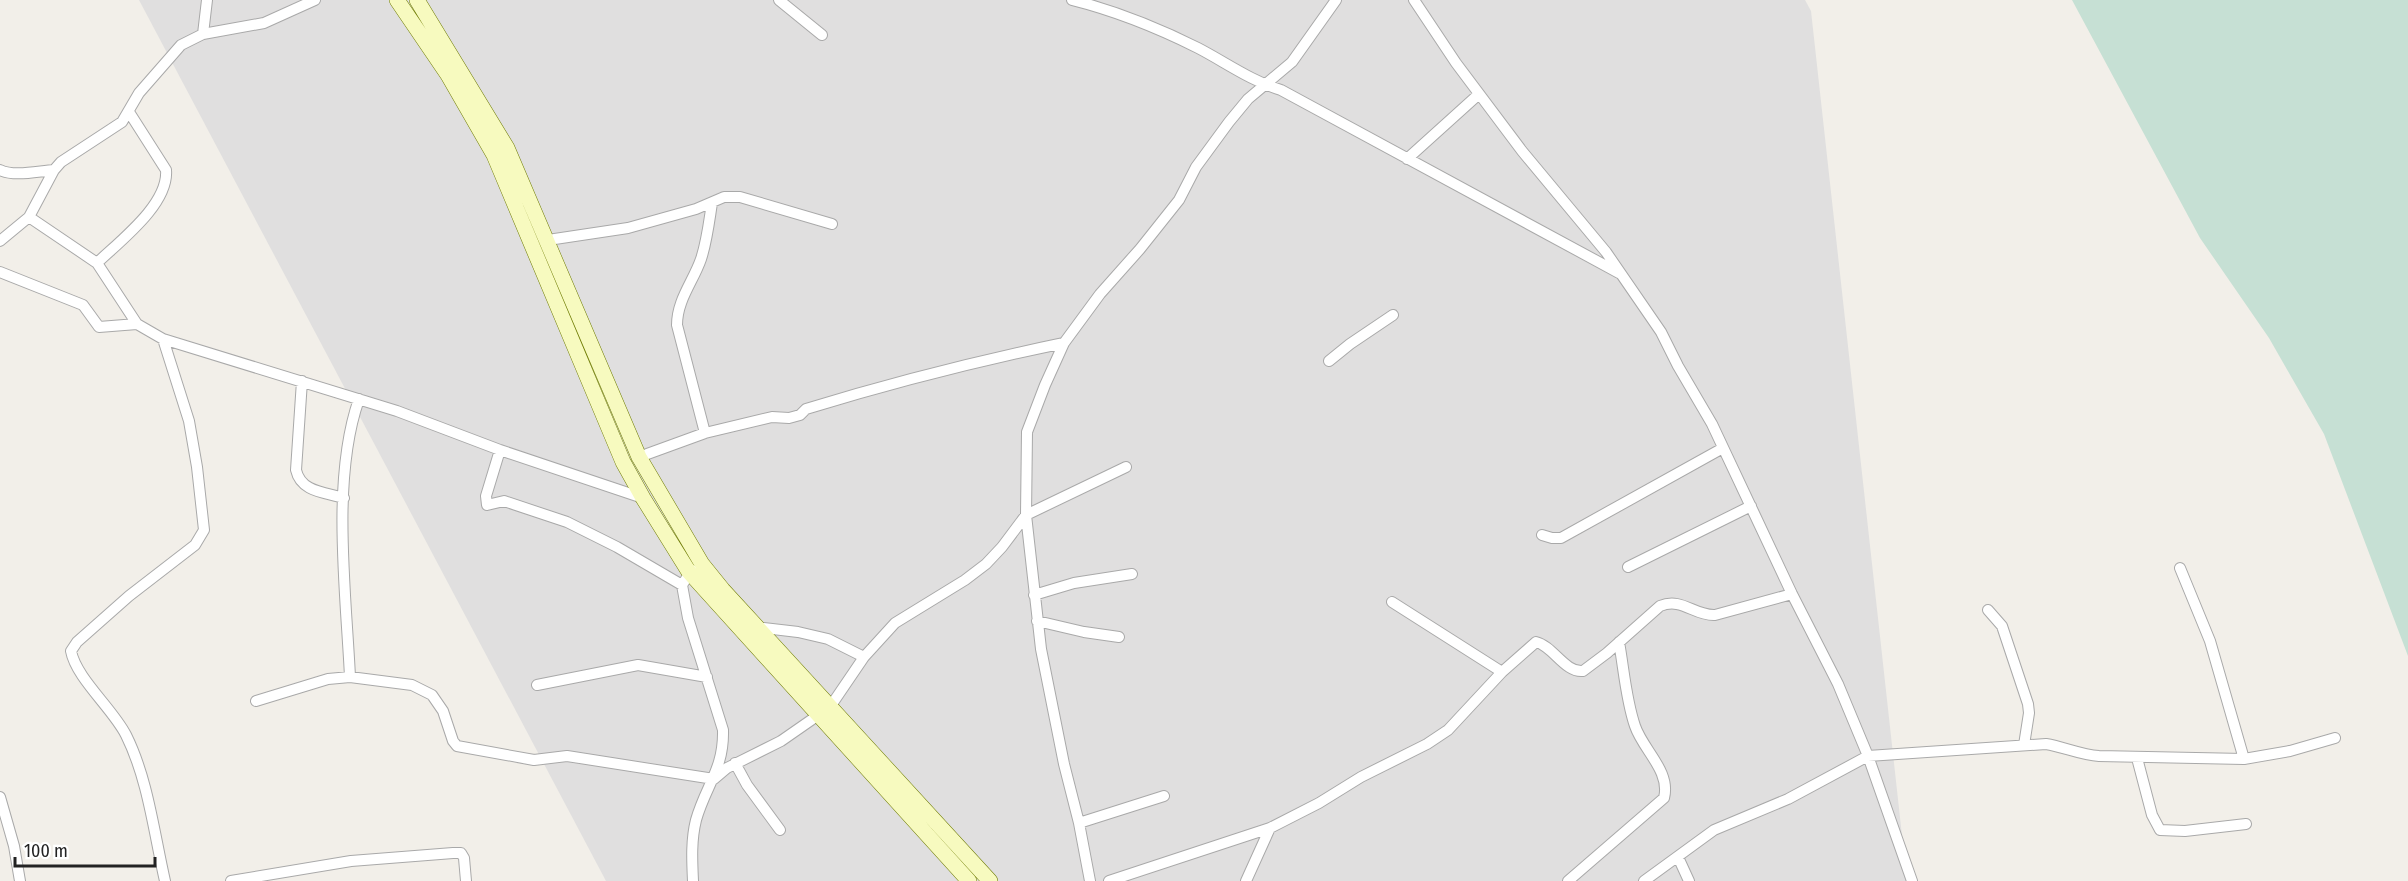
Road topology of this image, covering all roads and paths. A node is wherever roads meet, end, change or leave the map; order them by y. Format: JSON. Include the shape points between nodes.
{"nodes":[{"id":1,"x":207,"y":0,"type":"edge"},
{"id":2,"x":315,"y":0,"type":"edge"},
{"id":3,"x":397,"y":0,"type":"edge"},
{"id":4,"x":417,"y":0,"type":"edge"},
{"id":5,"x":779,"y":0,"type":"edge"},
{"id":6,"x":1072,"y":0,"type":"edge"},
{"id":7,"x":1336,"y":0,"type":"edge"},
{"id":8,"x":1414,"y":0,"type":"edge"},
{"id":9,"x":203,"y":34,"type":"junction"},
{"id":10,"x":822,"y":35,"type":"dead end"},
{"id":11,"x":1263,"y":84,"type":"junction"},
{"id":12,"x":1479,"y":94,"type":"junction"},
{"id":13,"x":129,"y":112,"type":"junction"},
{"id":14,"x":1407,"y":159,"type":"junction"},
{"id":15,"x":0,"y":170,"type":"edge"},
{"id":16,"x":54,"y":170,"type":"junction"},
{"id":17,"x":712,"y":203,"type":"junction"},
{"id":18,"x":29,"y":217,"type":"junction"},
{"id":19,"x":832,"y":224,"type":"dead end"},
{"id":20,"x":548,"y":240,"type":"junction"},
{"id":21,"x":0,"y":241,"type":"edge"},
{"id":22,"x":97,"y":263,"type":"junction"},
{"id":23,"x":0,"y":272,"type":"edge"},
{"id":24,"x":1622,"y":274,"type":"junction"},
{"id":25,"x":1393,"y":315,"type":"dead end"},
{"id":26,"x":137,"y":324,"type":"junction"},
{"id":27,"x":163,"y":339,"type":"junction"},
{"id":28,"x":1064,"y":343,"type":"junction"},
{"id":29,"x":1329,"y":361,"type":"dead end"},
{"id":30,"x":302,"y":381,"type":"junction"},
{"id":31,"x":359,"y":399,"type":"junction"},
{"id":32,"x":705,"y":433,"type":"junction"},
{"id":33,"x":1723,"y":448,"type":"junction"},
{"id":34,"x":500,"y":450,"type":"junction"},
{"id":35,"x":639,"y":457,"type":"junction"},
{"id":36,"x":1126,"y":467,"type":"dead end"},
{"id":37,"x":344,"y":498,"type":"junction"},
{"id":38,"x":643,"y":498,"type":"junction"},
{"id":39,"x":1751,"y":506,"type":"junction"},
{"id":40,"x":1026,"y":515,"type":"junction"},
{"id":41,"x":1542,"y":535,"type":"dead end"},
{"id":42,"x":1628,"y":567,"type":"dead end"},
{"id":43,"x":2180,"y":568,"type":"dead end"},
{"id":44,"x":691,"y":573,"type":"junction"},
{"id":45,"x":1132,"y":574,"type":"dead end"},
{"id":46,"x":1792,"y":594,"type":"junction"},
{"id":47,"x":1034,"y":595,"type":"junction"},
{"id":48,"x":1392,"y":602,"type":"dead end"},
{"id":49,"x":1988,"y":610,"type":"dead end"},
{"id":50,"x":1037,"y":621,"type":"junction"},
{"id":51,"x":756,"y":627,"type":"junction"},
{"id":52,"x":1119,"y":637,"type":"dead end"},
{"id":53,"x":1619,"y":642,"type":"junction"},
{"id":54,"x":864,"y":657,"type":"junction"},
{"id":55,"x":1502,"y":672,"type":"junction"},
{"id":56,"x":350,"y":677,"type":"junction"},
{"id":57,"x":706,"y":678,"type":"junction"},
{"id":58,"x":537,"y":685,"type":"dead end"},
{"id":59,"x":256,"y":701,"type":"dead end"},
{"id":60,"x":824,"y":712,"type":"junction"},
{"id":61,"x":2335,"y":738,"type":"dead end"},
{"id":62,"x":2024,"y":745,"type":"junction"},
{"id":63,"x":1868,"y":756,"type":"junction"},
{"id":64,"x":2136,"y":758,"type":"junction"},
{"id":65,"x":2244,"y":759,"type":"junction"},
{"id":66,"x":735,"y":763,"type":"junction"},
{"id":67,"x":714,"y":779,"type":"junction"},
{"id":68,"x":1164,"y":796,"type":"dead end"},
{"id":69,"x":0,"y":797,"type":"edge"},
{"id":70,"x":1080,"y":823,"type":"junction"},
{"id":71,"x":2246,"y":824,"type":"dead end"},
{"id":72,"x":1270,"y":828,"type":"junction"},
{"id":73,"x":780,"y":830,"type":"dead end"},
{"id":74,"x":1678,"y":857,"type":"junction"},
{"id":75,"x":20,"y":881,"type":"edge"},
{"id":76,"x":165,"y":881,"type":"edge"},
{"id":77,"x":231,"y":881,"type":"edge"},
{"id":78,"x":466,"y":881,"type":"edge"},
{"id":79,"x":693,"y":881,"type":"edge"},
{"id":80,"x":969,"y":881,"type":"edge"},
{"id":81,"x":990,"y":881,"type":"edge"},
{"id":82,"x":1090,"y":881,"type":"edge"},
{"id":83,"x":1109,"y":881,"type":"edge"},
{"id":84,"x":1246,"y":881,"type":"edge"},
{"id":85,"x":1568,"y":881,"type":"edge"},
{"id":86,"x":1644,"y":881,"type":"edge"},
{"id":87,"x":1689,"y":881,"type":"edge"},
{"id":88,"x":1912,"y":881,"type":"edge"}],
"edges":[{"from":1,"to":9,"type":"street"},
{"from":2,"to":9,"type":"street","via":[[264,23]]},
{"from":3,"to":38,"type":"street","via":[[448,75],[494,155],[623,462]]},
{"from":4,"to":20,"type":"street","via":[[507,148]]},
{"from":5,"to":10,"type":"street"},
{"from":6,"to":11,"type":"street","via":[[1137,20]]},
{"from":7,"to":11,"type":"street","via":[[1292,62]]},
{"from":8,"to":12,"type":"street"},
{"from":9,"to":13,"type":"street","via":[[173,53],[139,93]]},
{"from":11,"to":14,"type":"street"},
{"from":11,"to":28,"type":"street","via":[[1196,167],[1179,200]]},
{"from":12,"to":14,"type":"street"},
{"from":12,"to":24,"type":"street"},
{"from":13,"to":16,"type":"street","via":[[122,122]]},
{"from":13,"to":22,"type":"street","via":[[166,170],[167,180],[146,216]]},
{"from":14,"to":24,"type":"street"},
{"from":15,"to":16,"type":"street"},
{"from":16,"to":18,"type":"street"},
{"from":17,"to":19,"type":"street","via":[[724,197],[740,197]]},
{"from":17,"to":20,"type":"street","via":[[628,228]]},
{"from":17,"to":32,"type":"street","via":[[701,261],[677,315]]},
{"from":18,"to":21,"type":"street"},
{"from":18,"to":22,"type":"street"},
{"from":20,"to":35,"type":"street"},
{"from":22,"to":26,"type":"street"},
{"from":23,"to":26,"type":"street","via":[[83,305],[99,327]]},
{"from":24,"to":33,"type":"street","via":[[1660,332]]},
{"from":25,"to":29,"type":"street"},
{"from":26,"to":27,"type":"street"},
{"from":27,"to":30,"type":"street"},
{"from":27,"to":76,"type":"street","via":[[189,421],[204,530],[195,545],[129,596],[77,642],[72,651],[87,680],[126,734],[139,769]]},
{"from":28,"to":32,"type":"street","via":[[871,389],[789,418],[772,417]]},
{"from":28,"to":40,"type":"street","via":[[1028,432]]},
{"from":30,"to":31,"type":"street"},
{"from":30,"to":37,"type":"street","via":[[298,481],[307,488]]},
{"from":31,"to":34,"type":"street"},
{"from":31,"to":37,"type":"street","via":[[346,449]]},
{"from":32,"to":35,"type":"street"},
{"from":33,"to":39,"type":"street"},
{"from":33,"to":41,"type":"street","via":[[1562,538]]},
{"from":34,"to":38,"type":"street"},
{"from":34,"to":44,"type":"street","via":[[486,496],[487,505],[504,501],[567,522],[617,548]]},
{"from":35,"to":44,"type":"street"},
{"from":36,"to":40,"type":"street"},
{"from":37,"to":56,"type":"street"},
{"from":38,"to":44,"type":"street"},
{"from":39,"to":42,"type":"street"},
{"from":39,"to":46,"type":"street"},
{"from":40,"to":47,"type":"street"},
{"from":40,"to":54,"type":"street","via":[[986,564],[895,623]]},
{"from":43,"to":65,"type":"street","via":[[2210,641]]},
{"from":44,"to":51,"type":"street"},
{"from":44,"to":57,"type":"street","via":[[688,618]]},
{"from":44,"to":60,"type":"street"},
{"from":45,"to":47,"type":"street","via":[[1074,583]]},
{"from":46,"to":53,"type":"street","via":[[1715,615],[1668,603]]},
{"from":46,"to":63,"type":"street","via":[[1838,684]]},
{"from":47,"to":50,"type":"street"},
{"from":48,"to":55,"type":"street"},
{"from":49,"to":62,"type":"street","via":[[2002,626],[2028,704]]},
{"from":50,"to":52,"type":"street"},
{"from":50,"to":70,"type":"street","via":[[1064,764]]},
{"from":51,"to":54,"type":"street","via":[[828,639]]},
{"from":51,"to":60,"type":"street"},
{"from":53,"to":55,"type":"street","via":[[1578,671],[1536,642]]},
{"from":53,"to":85,"type":"street","via":[[1635,726],[1663,774],[1666,791],[1664,798]]},
{"from":54,"to":60,"type":"street"},
{"from":55,"to":72,"type":"street","via":[[1434,740]]},
{"from":56,"to":59,"type":"street","via":[[328,679]]},
{"from":56,"to":67,"type":"street","via":[[412,685],[432,695],[443,711],[456,746],[534,760],[567,756]]},
{"from":57,"to":58,"type":"street","via":[[638,665]]},
{"from":57,"to":67,"type":"street","via":[[723,730]]},
{"from":60,"to":66,"type":"street","via":[[781,741]]},
{"from":60,"to":80,"type":"street"},
{"from":60,"to":81,"type":"street"},
{"from":61,"to":65,"type":"street"},
{"from":62,"to":63,"type":"street"},
{"from":62,"to":64,"type":"street","via":[[2046,744],[2085,755]]},
{"from":63,"to":74,"type":"street","via":[[1788,799],[1714,830]]},
{"from":63,"to":88,"type":"street"},
{"from":64,"to":65,"type":"street"},
{"from":64,"to":71,"type":"street","via":[[2151,815],[2160,830]]},
{"from":66,"to":67,"type":"street"},
{"from":66,"to":73,"type":"street"},
{"from":67,"to":79,"type":"street","via":[[703,800],[692,842]]},
{"from":68,"to":70,"type":"street"},
{"from":69,"to":75,"type":"street"},
{"from":70,"to":82,"type":"street"},
{"from":72,"to":83,"type":"street"},
{"from":72,"to":84,"type":"street"},
{"from":74,"to":86,"type":"street"},
{"from":74,"to":87,"type":"street"},
{"from":77,"to":78,"type":"street","via":[[351,861],[453,852],[465,858]]}]}
